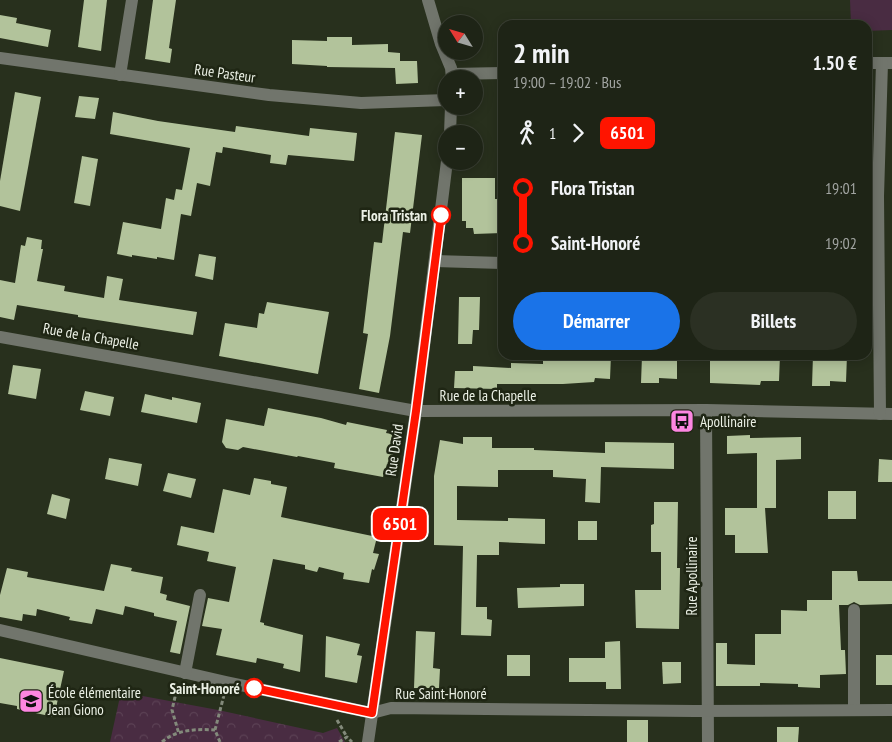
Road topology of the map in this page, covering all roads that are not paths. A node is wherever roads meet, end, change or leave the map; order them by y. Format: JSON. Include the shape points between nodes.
{"nodes":[{"id":1,"x":132,"y":0,"type":"edge"},
{"id":2,"x":428,"y":0,"type":"edge"},
{"id":3,"x":0,"y":58,"type":"edge"},
{"id":4,"x":887,"y":63,"type":"edge"},
{"id":5,"x":872,"y":64,"type":"edge"},
{"id":6,"x":450,"y":70,"type":"edge"},
{"id":7,"x":498,"y":72,"type":"edge"},
{"id":8,"x":483,"y":74,"type":"edge"},
{"id":9,"x":120,"y":75,"type":"junction"},
{"id":10,"x":438,"y":100,"type":"edge"},
{"id":11,"x":446,"y":170,"type":"edge"},
{"id":12,"x":872,"y":253,"type":"edge"},
{"id":13,"x":435,"y":260,"type":"junction"},
{"id":14,"x":498,"y":262,"type":"edge"},
{"id":15,"x":0,"y":337,"type":"edge"},
{"id":16,"x":706,"y":410,"type":"junction"},
{"id":17,"x":416,"y":411,"type":"junction"},
{"id":18,"x":886,"y":414,"type":"edge"},
{"id":19,"x":200,"y":595,"type":"dead end"},
{"id":20,"x":854,"y":610,"type":"dead end"},
{"id":21,"x":0,"y":630,"type":"edge"},
{"id":22,"x":183,"y":672,"type":"junction"},
{"id":23,"x":854,"y":710,"type":"junction"},
{"id":24,"x":892,"y":710,"type":"edge"},
{"id":25,"x":708,"y":711,"type":"junction"},
{"id":26,"x":372,"y":713,"type":"junction"},
{"id":27,"x":368,"y":742,"type":"edge"},
{"id":28,"x":708,"y":742,"type":"edge"}],
"edges":[{"from":1,"to":9,"type":"street"},
{"from":2,"to":6,"type":"street"},
{"from":3,"to":9,"type":"street","name":"Rue Pasteur"},
{"from":4,"to":5,"type":"street"},
{"from":4,"to":12,"type":"street"},
{"from":7,"to":8,"type":"street"},
{"from":9,"to":10,"type":"street","name":"Rue Pasteur","via":[[269,96],[361,103]]},
{"from":11,"to":13,"type":"street","name":"Rue David"},
{"from":12,"to":18,"type":"street"},
{"from":13,"to":14,"type":"street"},
{"from":13,"to":17,"type":"street","name":"Rue David"},
{"from":15,"to":17,"type":"street","name":"Rue de la Chapelle"},
{"from":16,"to":17,"type":"street","name":"Rue de la Chapelle"},
{"from":16,"to":18,"type":"street","name":"Rue de la Chapelle"},
{"from":16,"to":25,"type":"street","name":"Rue Apollinaire"},
{"from":17,"to":26,"type":"street","name":"Rue David"},
{"from":19,"to":22,"type":"street"},
{"from":20,"to":23,"type":"street"},
{"from":21,"to":22,"type":"street","name":"Rue Saint-Honoré"},
{"from":22,"to":26,"type":"street","name":"Rue Saint-Honoré"},
{"from":23,"to":24,"type":"street","name":"Rue Saint-Honoré"},
{"from":23,"to":25,"type":"street","name":"Rue Saint-Honoré"},
{"from":25,"to":26,"type":"street","name":"Rue Saint-Honoré","via":[[391,708]]},
{"from":25,"to":28,"type":"street","name":"Rue Apollinaire"},
{"from":26,"to":27,"type":"street","name":"Rue David"}]}
